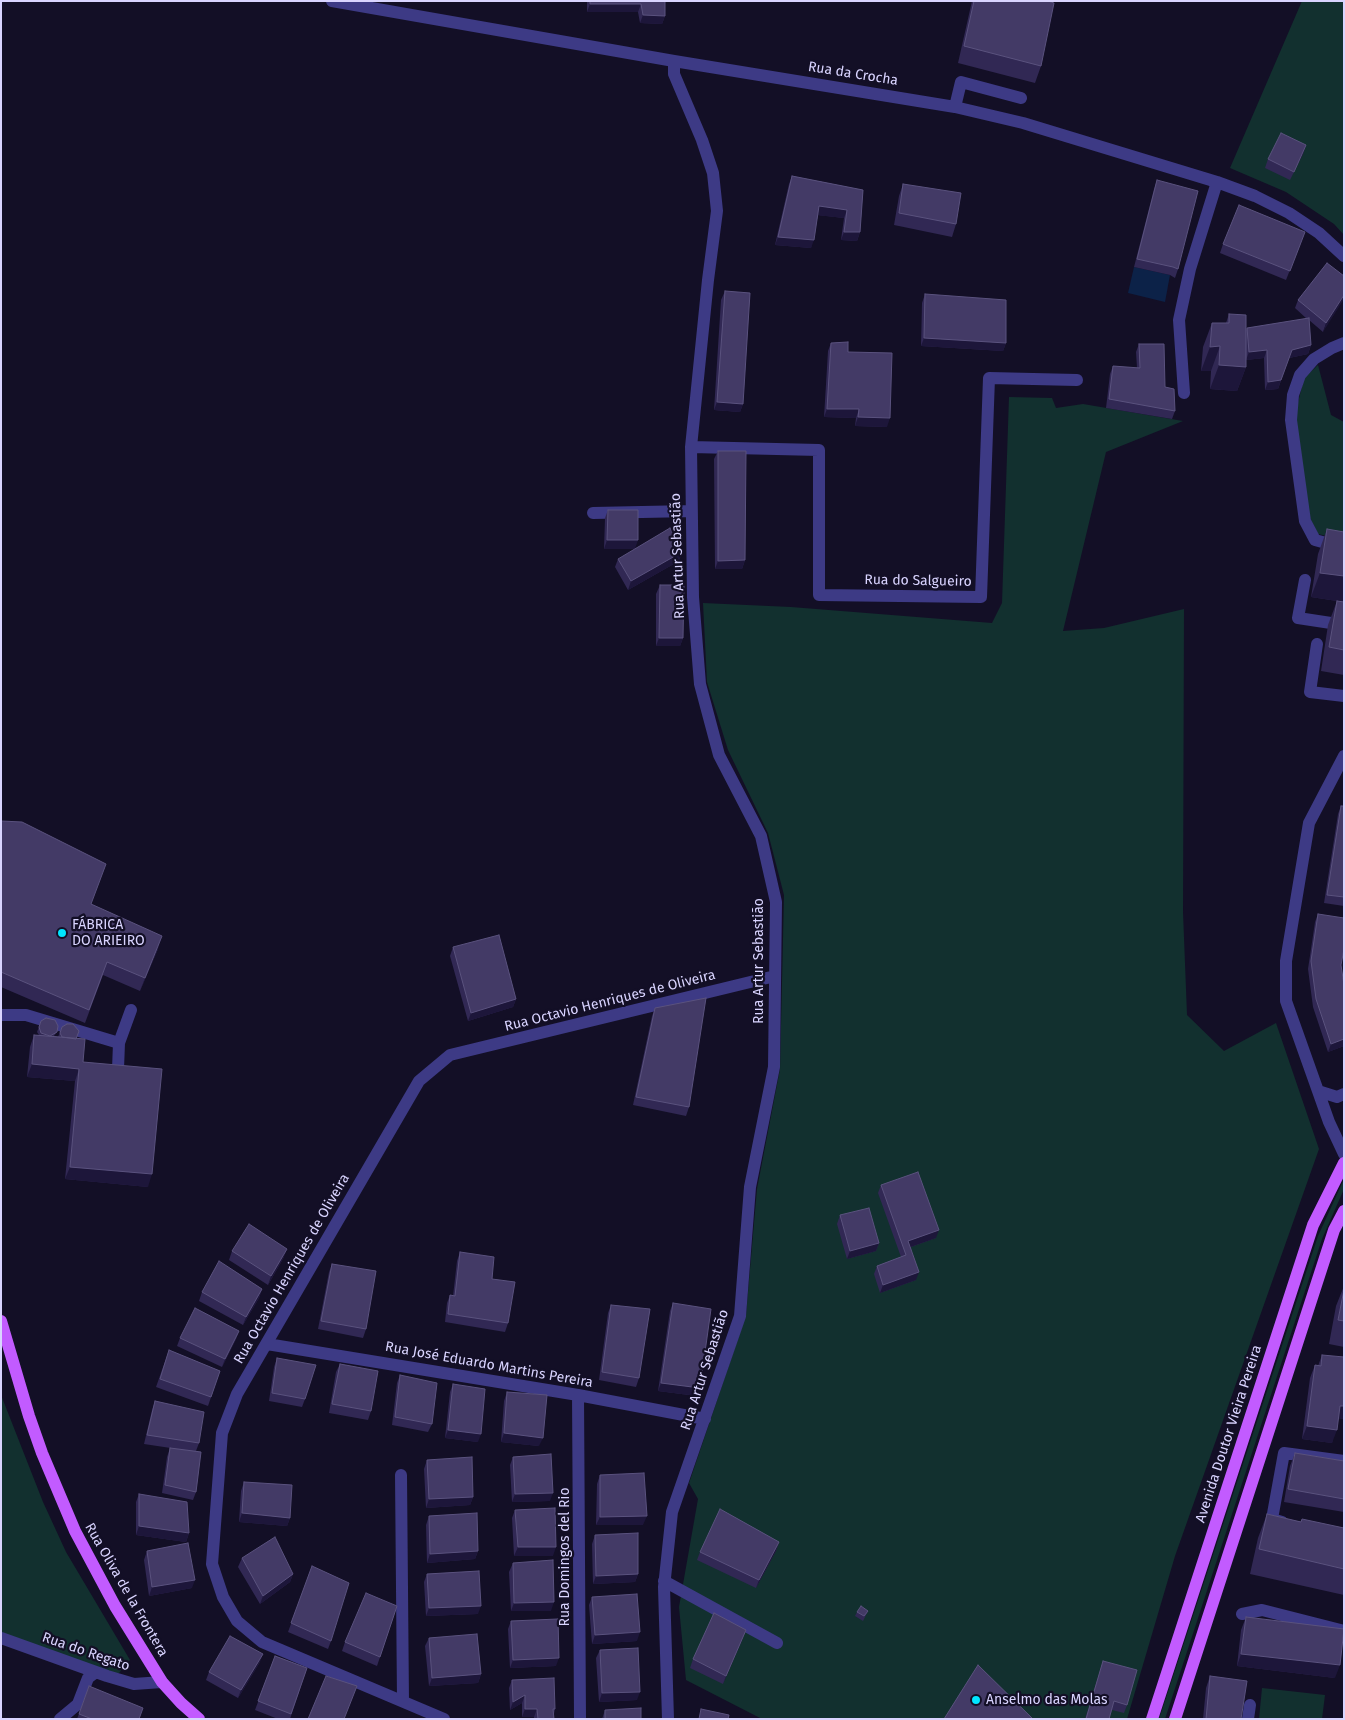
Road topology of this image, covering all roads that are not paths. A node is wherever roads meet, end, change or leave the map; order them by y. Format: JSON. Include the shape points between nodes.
{"nodes":[{"id":1,"x":332,"y":1,"type":"edge"},
{"id":2,"x":402,"y":7,"type":"edge"},
{"id":3,"x":674,"y":61,"type":"junction"},
{"id":4,"x":1021,"y":98,"type":"dead end"},
{"id":5,"x":956,"y":107,"type":"junction"},
{"id":6,"x":1216,"y":182,"type":"junction"},
{"id":7,"x":1344,"y":256,"type":"edge"},
{"id":8,"x":1344,"y":343,"type":"edge"},
{"id":9,"x":1077,"y":380,"type":"dead end"},
{"id":10,"x":1184,"y":393,"type":"dead end"},
{"id":11,"x":691,"y":447,"type":"junction"},
{"id":12,"x":691,"y":511,"type":"junction"},
{"id":13,"x":593,"y":513,"type":"dead end"},
{"id":14,"x":1344,"y":548,"type":"edge"},
{"id":15,"x":1305,"y":580,"type":"dead end"},
{"id":16,"x":1344,"y":625,"type":"edge"},
{"id":17,"x":1317,"y":644,"type":"dead end"},
{"id":18,"x":1344,"y":696,"type":"edge"},
{"id":19,"x":1344,"y":756,"type":"edge"},
{"id":20,"x":775,"y":976,"type":"junction"},
{"id":21,"x":132,"y":1010,"type":"dead end"},
{"id":22,"x":1,"y":1015,"type":"edge"},
{"id":23,"x":119,"y":1043,"type":"junction"},
{"id":24,"x":118,"y":1069,"type":"edge"},
{"id":25,"x":1318,"y":1091,"type":"junction"},
{"id":26,"x":1344,"y":1094,"type":"edge"},
{"id":27,"x":1344,"y":1154,"type":"edge"},
{"id":28,"x":1344,"y":1163,"type":"edge"},
{"id":29,"x":1344,"y":1211,"type":"edge"},
{"id":30,"x":1,"y":1321,"type":"edge"},
{"id":31,"x":267,"y":1344,"type":"junction"},
{"id":32,"x":578,"y":1396,"type":"junction"},
{"id":33,"x":705,"y":1418,"type":"junction"},
{"id":34,"x":1344,"y":1461,"type":"edge"},
{"id":35,"x":401,"y":1475,"type":"dead end"},
{"id":36,"x":1291,"y":1523,"type":"edge"},
{"id":37,"x":664,"y":1581,"type":"junction"},
{"id":38,"x":1242,"y":1614,"type":"dead end"},
{"id":39,"x":1344,"y":1631,"type":"edge"},
{"id":40,"x":1,"y":1638,"type":"edge"},
{"id":41,"x":777,"y":1643,"type":"dead end"},
{"id":42,"x":96,"y":1672,"type":"junction"},
{"id":43,"x":162,"y":1682,"type":"junction"},
{"id":44,"x":403,"y":1700,"type":"junction"},
{"id":45,"x":1250,"y":1704,"type":"dead end"},
{"id":46,"x":198,"y":1718,"type":"edge"},
{"id":47,"x":60,"y":1719,"type":"edge"},
{"id":48,"x":444,"y":1719,"type":"edge"},
{"id":49,"x":580,"y":1719,"type":"edge"},
{"id":50,"x":668,"y":1719,"type":"edge"},
{"id":51,"x":1152,"y":1719,"type":"edge"},
{"id":52,"x":1175,"y":1719,"type":"edge"},
{"id":53,"x":1248,"y":1719,"type":"edge"}],
"edges":[{"from":1,"to":2,"type":"street","name":"Rua da Crocha"},
{"from":2,"to":3,"type":"street","name":"Rua da Crocha"},
{"from":3,"to":5,"type":"street","name":"Rua da Crocha"},
{"from":3,"to":11,"type":"street","name":"Rua Artur Sebastião","via":[[674,74],[713,174],[716,211]]},
{"from":4,"to":5,"type":"street","via":[[961,82]]},
{"from":5,"to":6,"type":"street","name":"Rua da Crocha","via":[[1023,123]]},
{"from":6,"to":7,"type":"street","name":"Rua da Crocha","via":[[1289,213],[1319,233]]},
{"from":6,"to":10,"type":"street","via":[[1190,269],[1179,320]]},
{"from":8,"to":14,"type":"street","via":[[1314,359],[1300,375],[1293,395],[1291,420],[1306,521],[1315,540]]},
{"from":9,"to":11,"type":"street","name":"Rua do Salgueiro","via":[[989,378],[981,597],[819,595],[819,450]]},
{"from":11,"to":12,"type":"street","name":"Rua Artur Sebastião"},
{"from":12,"to":13,"type":"street"},
{"from":12,"to":20,"type":"street","name":"Rua Artur Sebastião","via":[[700,684],[719,754],[762,836],[776,902]]},
{"from":15,"to":16,"type":"street","via":[[1298,618]]},
{"from":17,"to":18,"type":"street","via":[[1310,692]]},
{"from":19,"to":25,"type":"street","via":[[1309,823],[1286,961],[1286,1001]]},
{"from":20,"to":31,"type":"street","name":"Rua Octavio Henriques de Oliveira","via":[[450,1055],[419,1080]]},
{"from":20,"to":33,"type":"street","name":"Rua Artur Sebastião","via":[[774,1067],[750,1187],[740,1316]]},
{"from":21,"to":23,"type":"street"},
{"from":22,"to":23,"type":"street","via":[[26,1015]]},
{"from":23,"to":24,"type":"street"},
{"from":25,"to":26,"type":"street","via":[[1337,1097]]},
{"from":25,"to":27,"type":"street","via":[[1328,1122]]},
{"from":28,"to":51,"type":"main road","name":"Avenida Doutor Vieira Pereira","via":[[1313,1225]]},
{"from":29,"to":52,"type":"main road","via":[[1331,1239]]},
{"from":30,"to":43,"type":"main road","name":"Rua Oliva de la Frontera","via":[[32,1425],[75,1531],[115,1606]]},
{"from":31,"to":32,"type":"street","name":"Rua José Eduardo Martins Pereira"},
{"from":31,"to":44,"type":"street","name":"Rua Octavio Henriques de Oliveira","via":[[237,1394],[222,1433],[212,1564],[223,1597],[237,1621],[262,1642]]},
{"from":32,"to":33,"type":"street","name":"Rua José Eduardo Martins Pereira"},
{"from":32,"to":49,"type":"street","name":"Rua Domingos del Rio"},
{"from":33,"to":37,"type":"street","name":"Rua Artur Sebastião","via":[[672,1512]]},
{"from":34,"to":36,"type":"street","via":[[1284,1453],[1272,1520]]},
{"from":35,"to":44,"type":"street"},
{"from":37,"to":41,"type":"street"},
{"from":37,"to":50,"type":"street","name":"Rua Artur Sebastião"},
{"from":38,"to":39,"type":"street","via":[[1262,1610]]},
{"from":40,"to":42,"type":"street","name":"Rua do Regato"},
{"from":42,"to":43,"type":"street","name":"Rua do Regato","via":[[134,1684]]},
{"from":42,"to":47,"type":"street","via":[[88,1678],[78,1704]]},
{"from":43,"to":46,"type":"main road","name":"Rua Oliva de la Frontera"},
{"from":44,"to":48,"type":"street","name":"Rua Octavio Henriques de Oliveira"},
{"from":45,"to":53,"type":"street"}]}
